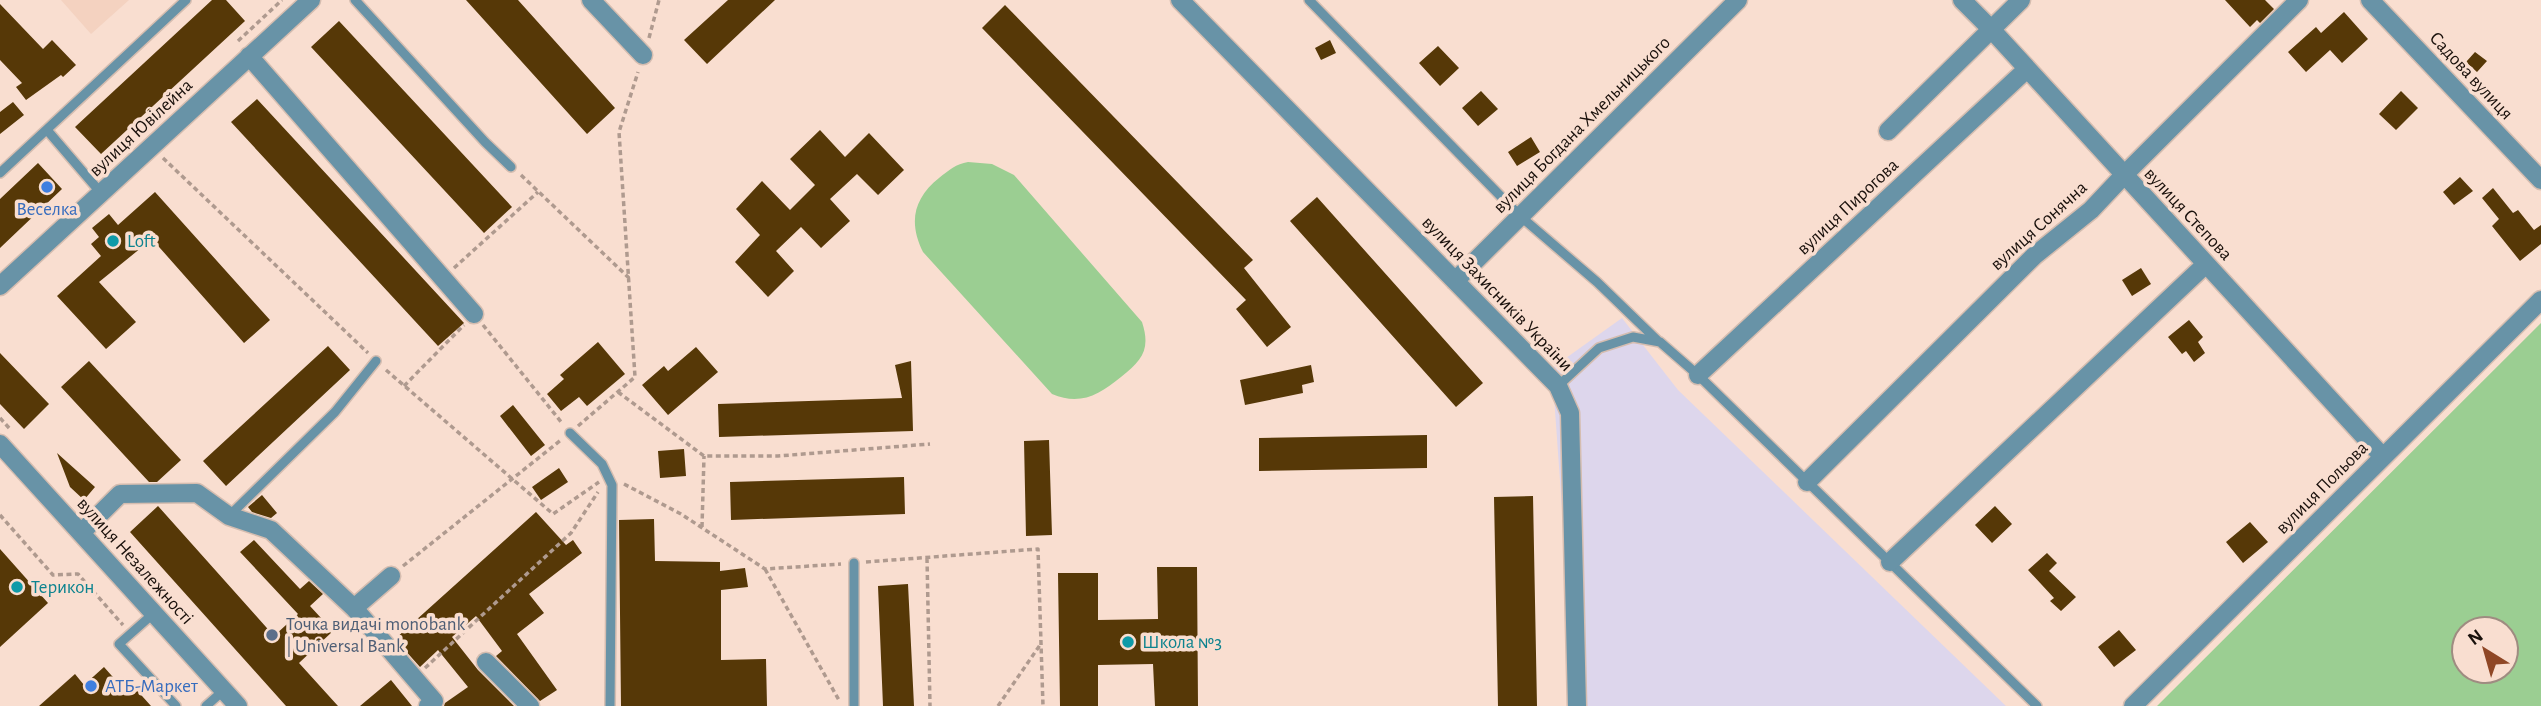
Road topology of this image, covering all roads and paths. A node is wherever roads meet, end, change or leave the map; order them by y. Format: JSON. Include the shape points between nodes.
{"nodes":[{"id":1,"x":186,"y":0,"type":"edge"},
{"id":2,"x":311,"y":0,"type":"edge"},
{"id":3,"x":355,"y":0,"type":"edge"},
{"id":4,"x":591,"y":0,"type":"edge"},
{"id":5,"x":659,"y":0,"type":"edge"},
{"id":6,"x":1180,"y":0,"type":"edge"},
{"id":7,"x":1309,"y":0,"type":"edge"},
{"id":8,"x":1962,"y":0,"type":"edge"},
{"id":9,"x":2021,"y":0,"type":"edge"},
{"id":10,"x":2299,"y":0,"type":"edge"},
{"id":11,"x":2370,"y":0,"type":"edge"},
{"id":12,"x":1728,"y":3,"type":"edge"},
{"id":13,"x":1991,"y":29,"type":"junction"},
{"id":14,"x":643,"y":55,"type":"junction"},
{"id":15,"x":250,"y":56,"type":"junction"},
{"id":16,"x":2026,"y":69,"type":"junction"},
{"id":17,"x":47,"y":130,"type":"junction"},
{"id":18,"x":1888,"y":131,"type":"dead end"},
{"id":19,"x":511,"y":167,"type":"joint"},
{"id":20,"x":0,"y":173,"type":"edge"},
{"id":21,"x":2124,"y":175,"type":"junction"},
{"id":22,"x":2541,"y":180,"type":"edge"},
{"id":23,"x":538,"y":192,"type":"junction"},
{"id":24,"x":102,"y":193,"type":"junction"},
{"id":25,"x":1520,"y":216,"type":"junction"},
{"id":26,"x":2206,"y":264,"type":"junction"},
{"id":27,"x":629,"y":278,"type":"junction"},
{"id":28,"x":443,"y":279,"type":"junction"},
{"id":29,"x":1455,"y":281,"type":"junction"},
{"id":30,"x":0,"y":286,"type":"edge"},
{"id":31,"x":2541,"y":300,"type":"edge"},
{"id":32,"x":474,"y":314,"type":"junction"},
{"id":33,"x":1660,"y":342,"type":"junction"},
{"id":34,"x":376,"y":361,"type":"dead end"},
{"id":35,"x":1698,"y":375,"type":"junction"},
{"id":36,"x":404,"y":386,"type":"dead end"},
{"id":37,"x":1558,"y":386,"type":"junction"},
{"id":38,"x":618,"y":392,"type":"junction"},
{"id":39,"x":569,"y":433,"type":"junction"},
{"id":40,"x":0,"y":444,"type":"edge"},
{"id":41,"x":930,"y":444,"type":"dead end"},
{"id":42,"x":704,"y":456,"type":"junction"},
{"id":43,"x":2383,"y":457,"type":"junction"},
{"id":44,"x":609,"y":475,"type":"junction"},
{"id":45,"x":1807,"y":482,"type":"junction"},
{"id":46,"x":0,"y":514,"type":"edge"},
{"id":47,"x":229,"y":516,"type":"junction"},
{"id":48,"x":702,"y":528,"type":"junction"},
{"id":49,"x":81,"y":533,"type":"junction"},
{"id":50,"x":927,"y":557,"type":"junction"},
{"id":51,"x":854,"y":562,"type":"junction"},
{"id":52,"x":1890,"y":562,"type":"junction"},
{"id":53,"x":765,"y":569,"type":"junction"},
{"id":54,"x":391,"y":576,"type":"joint"},
{"id":55,"x":354,"y":608,"type":"junction"},
{"id":56,"x":154,"y":613,"type":"junction"},
{"id":57,"x":119,"y":644,"type":"junction"},
{"id":58,"x":1041,"y":644,"type":"junction"},
{"id":59,"x":486,"y":662,"type":"dead end"},
{"id":60,"x":415,"y":678,"type":"junction"},
{"id":61,"x":224,"y":690,"type":"junction"},
{"id":62,"x":176,"y":706,"type":"edge"},
{"id":63,"x":206,"y":706,"type":"edge"},
{"id":64,"x":239,"y":706,"type":"edge"},
{"id":65,"x":428,"y":706,"type":"edge"},
{"id":66,"x":530,"y":706,"type":"edge"},
{"id":67,"x":610,"y":706,"type":"edge"},
{"id":68,"x":843,"y":706,"type":"edge"},
{"id":69,"x":854,"y":706,"type":"edge"},
{"id":70,"x":930,"y":706,"type":"edge"},
{"id":71,"x":998,"y":706,"type":"edge"},
{"id":72,"x":1043,"y":706,"type":"edge"},
{"id":73,"x":1577,"y":706,"type":"edge"},
{"id":74,"x":2037,"y":706,"type":"edge"},
{"id":75,"x":2133,"y":706,"type":"edge"}],
"edges":[{"from":1,"to":17,"type":"lane"},
{"from":2,"to":15,"type":"street","name":"вулиця Ювілейна"},
{"from":3,"to":19,"type":"lane"},
{"from":4,"to":14,"type":"street"},
{"from":5,"to":14,"type":"path"},
{"from":6,"to":29,"type":"street","name":"вулиця Захисників України"},
{"from":7,"to":25,"type":"lane"},
{"from":8,"to":13,"type":"street","name":"вулиця Степова"},
{"from":9,"to":13,"type":"street"},
{"from":10,"to":21,"type":"street","name":"вулиця Сонячна"},
{"from":11,"to":22,"type":"street","name":"Садова вулиця"},
{"from":12,"to":25,"type":"street","name":"вулиця Богдана Хмельницького"},
{"from":13,"to":16,"type":"street","name":"вулиця Степова"},
{"from":13,"to":18,"type":"street"},
{"from":14,"to":27,"type":"path","via":[[619,132]]},
{"from":15,"to":24,"type":"street","name":"вулиця Ювілейна"},
{"from":15,"to":28,"type":"street"},
{"from":16,"to":21,"type":"street","name":"вулиця Степова"},
{"from":16,"to":35,"type":"street","name":"вулиця Пирогова"},
{"from":17,"to":20,"type":"lane"},
{"from":17,"to":24,"type":"lane"},
{"from":19,"to":23,"type":"path"},
{"from":21,"to":26,"type":"street","name":"вулиця Степова"},
{"from":21,"to":45,"type":"street","name":"вулиця Сонячна","via":[[2091,210],[2034,256]]},
{"from":23,"to":27,"type":"path"},
{"from":23,"to":28,"type":"path"},
{"from":24,"to":30,"type":"street","name":"вулиця Ювілейна"},
{"from":25,"to":29,"type":"street","name":"вулиця Богдана Хмельницького"},
{"from":25,"to":33,"type":"lane"},
{"from":26,"to":43,"type":"street","name":"вулиця Степова"},
{"from":26,"to":52,"type":"street"},
{"from":27,"to":38,"type":"path","via":[[635,377]]},
{"from":28,"to":32,"type":"street"},
{"from":29,"to":37,"type":"street","name":"вулиця Захисників України"},
{"from":31,"to":43,"type":"street","name":"вулиця Польова"},
{"from":32,"to":36,"type":"path"},
{"from":32,"to":39,"type":"path"},
{"from":33,"to":35,"type":"lane"},
{"from":33,"to":37,"type":"lane","via":[[1633,337],[1600,348]]},
{"from":34,"to":47,"type":"lane","via":[[335,412]]},
{"from":35,"to":45,"type":"lane"},
{"from":37,"to":73,"type":"street","name":"вулиця Захисників України","via":[[1570,413]]},
{"from":38,"to":39,"type":"path"},
{"from":38,"to":42,"type":"path"},
{"from":39,"to":44,"type":"lane"},
{"from":39,"to":54,"type":"path"},
{"from":40,"to":49,"type":"street","name":"вулиця Незалежності"},
{"from":41,"to":42,"type":"path","via":[[778,456]]},
{"from":42,"to":48,"type":"path"},
{"from":43,"to":75,"type":"street","name":"вулиця Польова"},
{"from":44,"to":48,"type":"path"},
{"from":44,"to":60,"type":"path","via":[[570,533]]},
{"from":44,"to":67,"type":"lane"},
{"from":45,"to":52,"type":"lane"},
{"from":46,"to":57,"type":"path","via":[[53,575],[78,574],[124,626]]},
{"from":47,"to":49,"type":"street","via":[[197,493],[120,495]]},
{"from":47,"to":55,"type":"street","via":[[271,530]]},
{"from":48,"to":53,"type":"path"},
{"from":49,"to":56,"type":"street","name":"вулиця Незалежності"},
{"from":50,"to":51,"type":"path"},
{"from":50,"to":58,"type":"path","via":[[1038,549]]},
{"from":50,"to":70,"type":"path"},
{"from":51,"to":53,"type":"path"},
{"from":51,"to":69,"type":"lane"},
{"from":52,"to":74,"type":"lane"},
{"from":53,"to":68,"type":"path"},
{"from":54,"to":55,"type":"street"},
{"from":55,"to":60,"type":"street"},
{"from":56,"to":57,"type":"lane"},
{"from":56,"to":61,"type":"street","name":"вулиця Незалежності"},
{"from":57,"to":62,"type":"lane"},
{"from":58,"to":71,"type":"path"},
{"from":58,"to":72,"type":"path"},
{"from":59,"to":66,"type":"street"},
{"from":60,"to":65,"type":"street","via":[[434,701]]},
{"from":61,"to":63,"type":"lane"},
{"from":61,"to":64,"type":"street","name":"вулиця Незалежності"}]}
